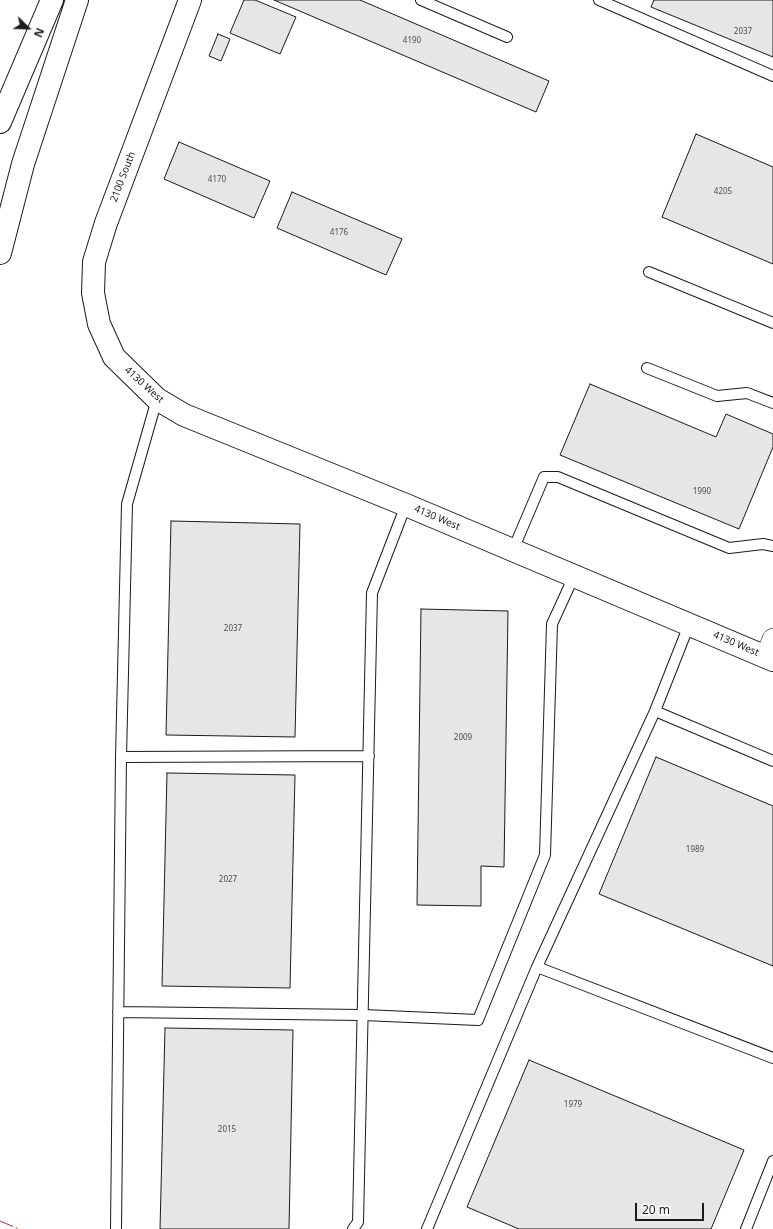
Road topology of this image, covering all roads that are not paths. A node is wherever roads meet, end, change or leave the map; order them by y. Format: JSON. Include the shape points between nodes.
{"nodes":[{"id":1,"x":52,"y":0,"type":"edge"},
{"id":2,"x":77,"y":0,"type":"edge"},
{"id":3,"x":190,"y":0,"type":"edge"},
{"id":4,"x":421,"y":0,"type":"edge"},
{"id":5,"x":599,"y":0,"type":"edge"},
{"id":6,"x":508,"y":37,"type":"dead end"},
{"id":7,"x":773,"y":76,"type":"edge"},
{"id":8,"x":0,"y":122,"type":"edge"},
{"id":9,"x":0,"y":253,"type":"edge"},
{"id":10,"x":649,"y":272,"type":"dead end"},
{"id":11,"x":773,"y":323,"type":"edge"},
{"id":12,"x":114,"y":357,"type":"joint"},
{"id":13,"x":647,"y":368,"type":"dead end"},
{"id":14,"x":157,"y":399,"type":"junction"},
{"id":15,"x":773,"y":403,"type":"edge"},
{"id":16,"x":406,"y":504,"type":"junction"},
{"id":17,"x":773,"y":546,"type":"edge"},
{"id":18,"x":513,"y":550,"type":"junction"},
{"id":19,"x":574,"y":576,"type":"junction"},
{"id":20,"x":689,"y":625,"type":"junction"},
{"id":21,"x":771,"y":652,"type":"edge"},
{"id":22,"x":655,"y":711,"type":"junction"},
{"id":23,"x":369,"y":756,"type":"junction"},
{"id":24,"x":121,"y":757,"type":"junction"},
{"id":25,"x":773,"y":761,"type":"edge"},
{"id":26,"x":537,"y":967,"type":"junction"},
{"id":27,"x":118,"y":1012,"type":"junction"},
{"id":28,"x":363,"y":1015,"type":"junction"},
{"id":29,"x":773,"y":1058,"type":"edge"},
{"id":30,"x":773,"y":1161,"type":"edge"},
{"id":31,"x":116,"y":1229,"type":"edge"},
{"id":32,"x":353,"y":1229,"type":"edge"},
{"id":33,"x":427,"y":1229,"type":"edge"},
{"id":34,"x":746,"y":1229,"type":"edge"}],
"edges":[{"from":1,"to":8,"type":"main road"},
{"from":2,"to":9,"type":"main road","via":[[23,164]]},
{"from":3,"to":12,"type":"main road","name":"2100 South","via":[[106,223],[94,262],[93,293],[99,324]]},
{"from":4,"to":6,"type":"lane"},
{"from":5,"to":7,"type":"lane"},
{"from":10,"to":11,"type":"lane"},
{"from":12,"to":14,"type":"main road","name":"4130 West"},
{"from":13,"to":15,"type":"lane","via":[[717,396],[747,392]]},
{"from":14,"to":16,"type":"main road","name":"4130 West","via":[[184,415]]},
{"from":14,"to":24,"type":"lane","via":[[127,504]]},
{"from":16,"to":18,"type":"main road","name":"4130 West"},
{"from":16,"to":23,"type":"lane","via":[[372,593]]},
{"from":17,"to":18,"type":"lane","via":[[763,544],[729,548],[558,477],[544,477]]},
{"from":18,"to":19,"type":"main road","name":"4130 West"},
{"from":19,"to":20,"type":"main road","name":"4130 West"},
{"from":19,"to":28,"type":"lane","via":[[552,624],[545,855],[478,1020]]},
{"from":20,"to":21,"type":"main road","name":"4130 West"},
{"from":20,"to":22,"type":"lane"},
{"from":22,"to":25,"type":"lane"},
{"from":22,"to":26,"type":"lane"},
{"from":23,"to":24,"type":"lane"},
{"from":23,"to":28,"type":"lane"},
{"from":24,"to":27,"type":"lane"},
{"from":26,"to":29,"type":"lane"},
{"from":26,"to":33,"type":"lane"},
{"from":27,"to":28,"type":"lane"},
{"from":27,"to":31,"type":"lane"},
{"from":28,"to":32,"type":"lane","via":[[358,1222]]},
{"from":30,"to":34,"type":"lane"}]}
